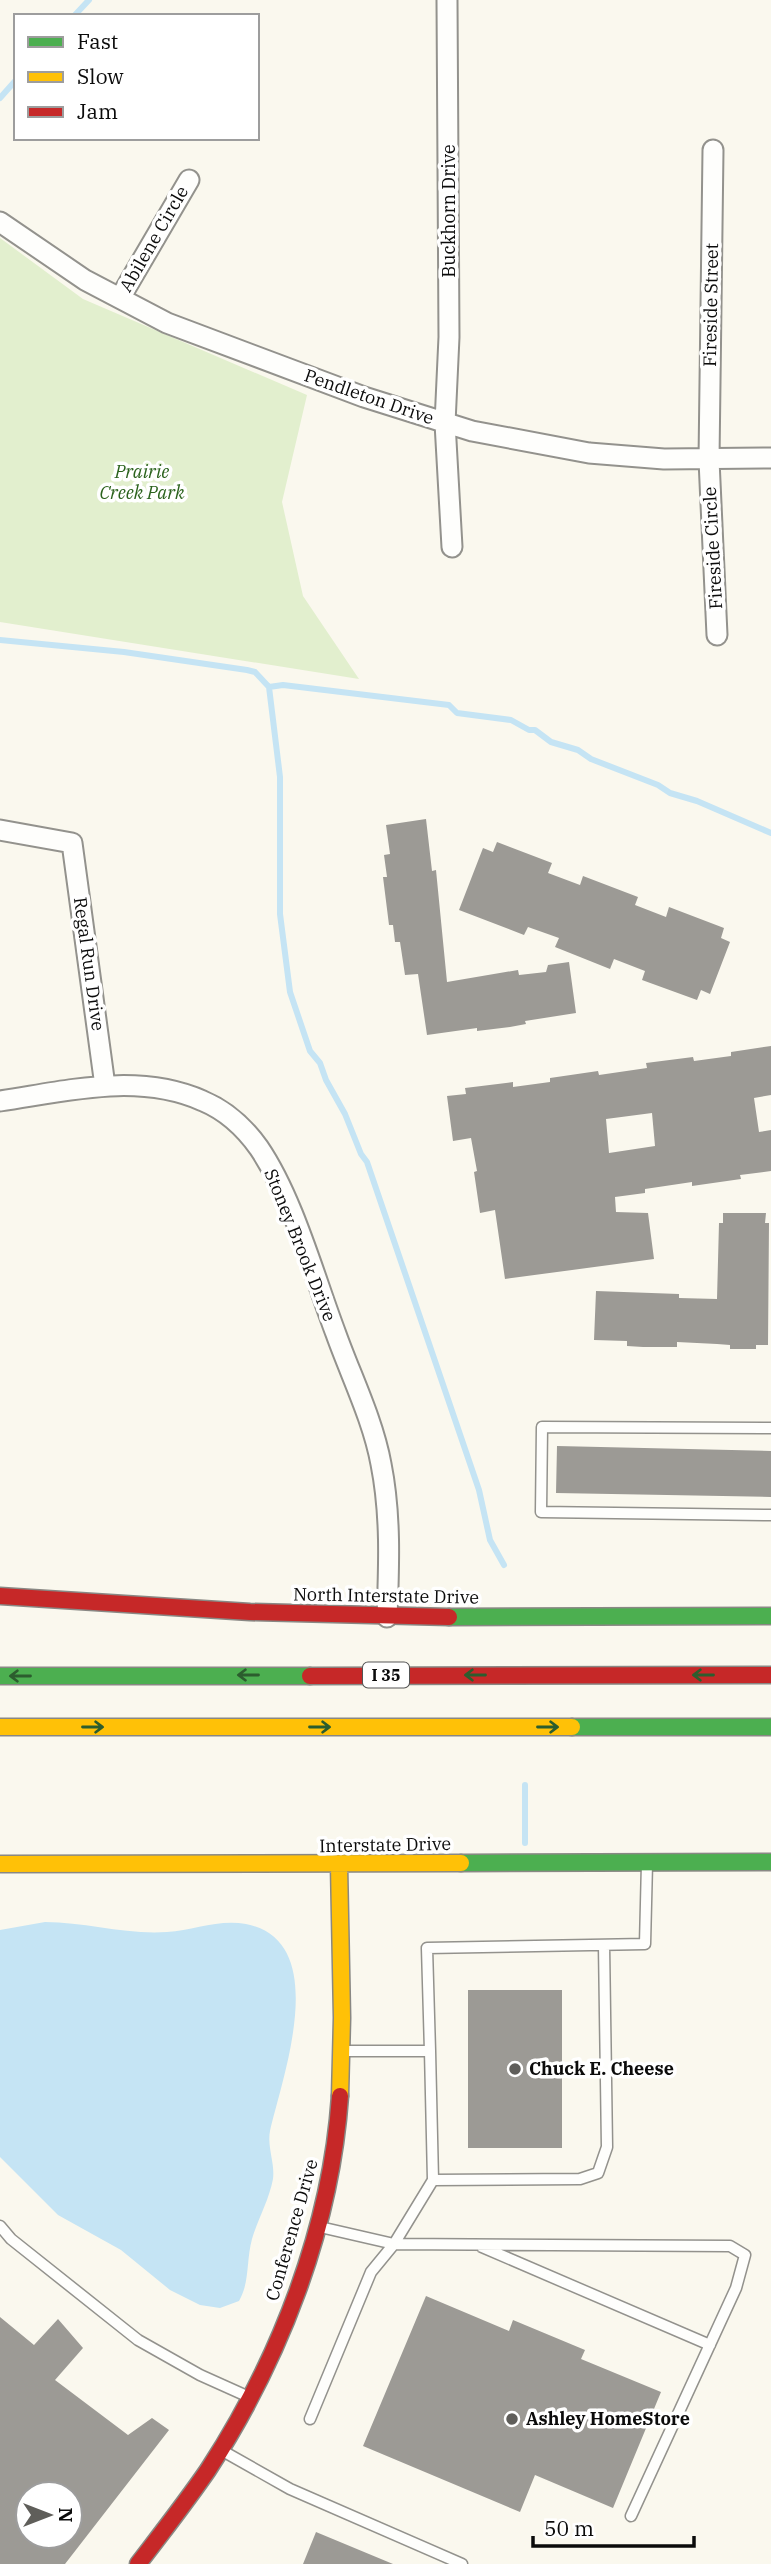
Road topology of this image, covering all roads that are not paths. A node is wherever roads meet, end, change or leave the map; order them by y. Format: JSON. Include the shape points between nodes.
{"nodes":[{"id":1,"x":447,"y":0,"type":"edge"},
{"id":2,"x":713,"y":150,"type":"dead end"},
{"id":3,"x":189,"y":180,"type":"dead end"},
{"id":4,"x":0,"y":222,"type":"edge"},
{"id":5,"x":120,"y":298,"type":"junction"},
{"id":6,"x":444,"y":423,"type":"junction"},
{"id":7,"x":771,"y":458,"type":"edge"},
{"id":8,"x":709,"y":460,"type":"junction"},
{"id":9,"x":452,"y":547,"type":"dead end"},
{"id":10,"x":717,"y":635,"type":"dead end"},
{"id":11,"x":0,"y":830,"type":"edge"},
{"id":12,"x":105,"y":1086,"type":"junction"},
{"id":13,"x":0,"y":1101,"type":"edge"},
{"id":14,"x":771,"y":1428,"type":"edge"},
{"id":15,"x":771,"y":1515,"type":"edge"},
{"id":16,"x":0,"y":1596,"type":"edge"},
{"id":17,"x":771,"y":1616,"type":"edge"},
{"id":18,"x":387,"y":1617,"type":"junction"},
{"id":19,"x":771,"y":1675,"type":"edge"},
{"id":20,"x":0,"y":1676,"type":"edge"},
{"id":21,"x":0,"y":1727,"type":"edge"},
{"id":22,"x":771,"y":1727,"type":"edge"},
{"id":23,"x":647,"y":1862,"type":"junction"},
{"id":24,"x":771,"y":1862,"type":"edge"},
{"id":25,"x":0,"y":1864,"type":"edge"},
{"id":26,"x":339,"y":1865,"type":"junction"},
{"id":27,"x":604,"y":1945,"type":"junction"},
{"id":28,"x":341,"y":2051,"type":"junction"},
{"id":29,"x":430,"y":2051,"type":"junction"},
{"id":30,"x":433,"y":2180,"type":"junction"},
{"id":31,"x":0,"y":2226,"type":"edge"},
{"id":32,"x":316,"y":2227,"type":"junction"},
{"id":33,"x":394,"y":2244,"type":"junction"},
{"id":34,"x":475,"y":2244,"type":"junction"},
{"id":35,"x":710,"y":2345,"type":"junction"},
{"id":36,"x":249,"y":2397,"type":"junction"},
{"id":37,"x":310,"y":2419,"type":"dead end"},
{"id":38,"x":220,"y":2449,"type":"junction"},
{"id":39,"x":631,"y":2516,"type":"dead end"},
{"id":40,"x":138,"y":2564,"type":"edge"},
{"id":41,"x":462,"y":2564,"type":"edge"}],
"edges":[{"from":1,"to":6,"type":"street","name":"Buckhorn Drive","via":[[449,337]]},
{"from":2,"to":8,"type":"street","name":"Fireside Street"},
{"from":3,"to":5,"type":"street","name":"Abilene Circle"},
{"from":4,"to":5,"type":"street","name":"Pendleton Drive","via":[[86,281]]},
{"from":5,"to":6,"type":"street","name":"Pendleton Drive","via":[[167,323],[229,347]]},
{"from":6,"to":8,"type":"street","name":"Pendleton Drive","via":[[589,453]]},
{"from":6,"to":9,"type":"street","name":"Buckhorn Drive"},
{"from":7,"to":8,"type":"street","name":"Pendleton Drive"},
{"from":8,"to":10,"type":"street","name":"Fireside Circle"},
{"from":11,"to":12,"type":"street","name":"Regal Run Drive","via":[[72,843]]},
{"from":12,"to":13,"type":"street","name":"Stoney Brook Drive"},
{"from":12,"to":18,"type":"street","name":"Stoney Brook Drive","via":[[157,1087],[205,1102],[244,1129],[275,1177],[380,1459],[388,1511]]},
{"from":14,"to":15,"type":"lane","via":[[542,1427],[541,1512]]},
{"from":16,"to":18,"type":"main road","name":"North Interstate Drive"},
{"from":17,"to":18,"type":"main road","name":"North Interstate Drive"},
{"from":19,"to":20,"type":"main road","number":"I 35","one_way":true},
{"from":21,"to":22,"type":"main road","one_way":true},
{"from":23,"to":24,"type":"main road","name":"Interstate Drive"},
{"from":23,"to":26,"type":"main road","name":"Interstate Drive"},
{"from":23,"to":27,"type":"lane","via":[[645,1944]]},
{"from":25,"to":26,"type":"main road","name":"Interstate Drive"},
{"from":26,"to":28,"type":"main road","name":"Conference Drive"},
{"from":27,"to":29,"type":"lane","via":[[428,1948]]},
{"from":27,"to":30,"type":"lane","via":[[607,2147],[598,2173],[580,2179]]},
{"from":28,"to":29,"type":"lane"},
{"from":28,"to":32,"type":"main road","name":"Conference Drive","via":[[333,2162]]},
{"from":29,"to":30,"type":"lane"},
{"from":30,"to":33,"type":"lane"},
{"from":31,"to":36,"type":"lane","via":[[138,2340]]},
{"from":32,"to":33,"type":"lane"},
{"from":32,"to":36,"type":"main road","name":"Conference Drive","via":[[299,2287]]},
{"from":33,"to":34,"type":"lane"},
{"from":33,"to":37,"type":"lane","via":[[371,2272]]},
{"from":34,"to":35,"type":"lane"},
{"from":34,"to":35,"type":"lane","via":[[730,2246],[745,2255],[736,2288]]},
{"from":35,"to":39,"type":"lane"},
{"from":36,"to":38,"type":"main road","name":"Conference Drive"},
{"from":38,"to":40,"type":"main road","name":"Conference Drive"},
{"from":38,"to":41,"type":"lane","via":[[290,2488]]}]}
